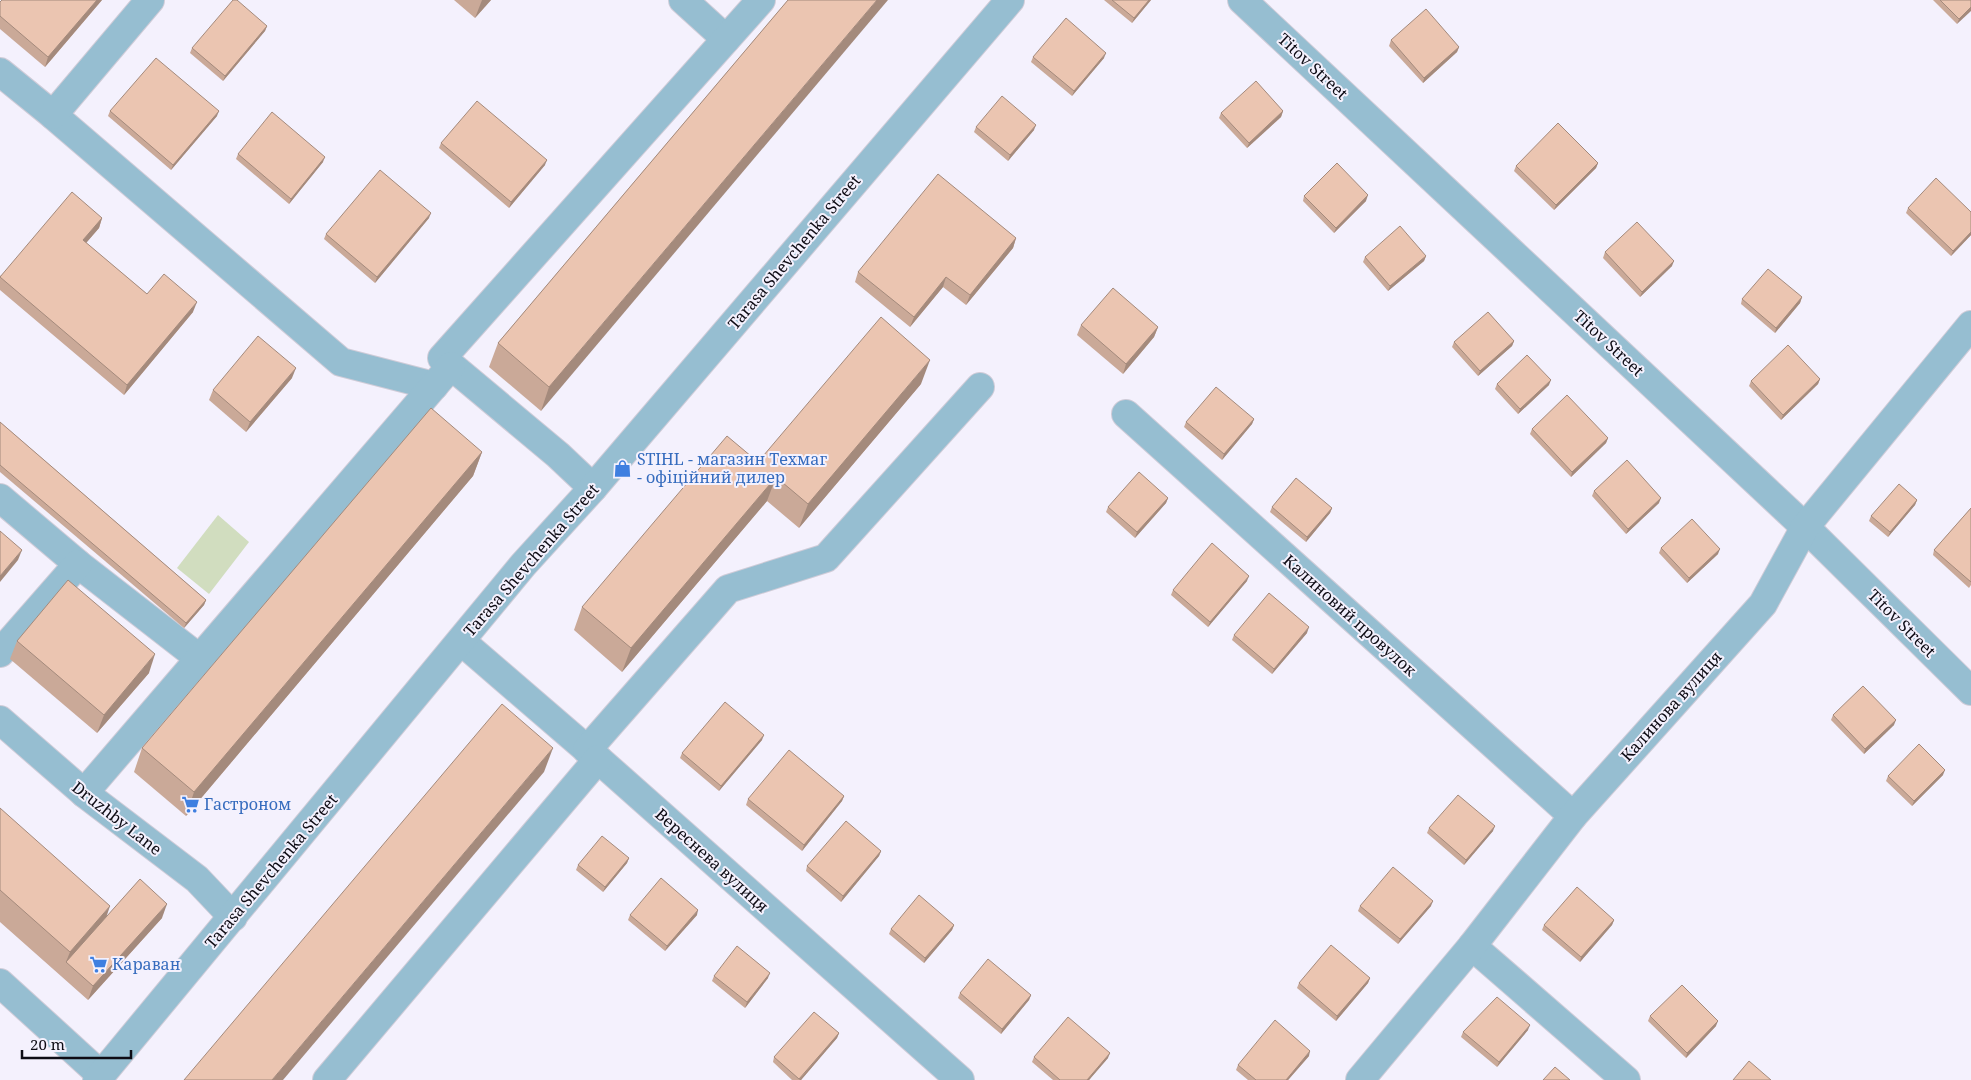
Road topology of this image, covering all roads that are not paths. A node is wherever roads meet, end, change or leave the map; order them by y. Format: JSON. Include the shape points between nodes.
{"nodes":[{"id":1,"x":150,"y":0,"type":"edge"},
{"id":2,"x":683,"y":0,"type":"edge"},
{"id":3,"x":761,"y":0,"type":"edge"},
{"id":4,"x":1010,"y":0,"type":"edge"},
{"id":5,"x":1242,"y":0,"type":"edge"},
{"id":6,"x":726,"y":39,"type":"junction"},
{"id":7,"x":0,"y":72,"type":"edge"},
{"id":8,"x":53,"y":115,"type":"junction"},
{"id":9,"x":1971,"y":324,"type":"edge"},
{"id":10,"x":443,"y":376,"type":"junction"},
{"id":11,"x":980,"y":387,"type":"dead end"},
{"id":12,"x":1126,"y":414,"type":"dead end"},
{"id":13,"x":593,"y":488,"type":"junction"},
{"id":14,"x":0,"y":498,"type":"edge"},
{"id":15,"x":1805,"y":528,"type":"junction"},
{"id":16,"x":78,"y":564,"type":"junction"},
{"id":17,"x":461,"y":641,"type":"junction"},
{"id":18,"x":0,"y":653,"type":"edge"},
{"id":19,"x":199,"y":658,"type":"junction"},
{"id":20,"x":1971,"y":691,"type":"edge"},
{"id":21,"x":0,"y":720,"type":"edge"},
{"id":22,"x":593,"y":754,"type":"junction"},
{"id":23,"x":84,"y":793,"type":"junction"},
{"id":24,"x":1573,"y":816,"type":"junction"},
{"id":25,"x":233,"y":917,"type":"junction"},
{"id":26,"x":1472,"y":946,"type":"junction"},
{"id":27,"x":0,"y":983,"type":"edge"},
{"id":28,"x":100,"y":1078,"type":"edge"},
{"id":29,"x":327,"y":1080,"type":"edge"},
{"id":30,"x":960,"y":1080,"type":"edge"},
{"id":31,"x":1360,"y":1080,"type":"edge"},
{"id":32,"x":1626,"y":1080,"type":"edge"}],
"edges":[{"from":1,"to":8,"type":"street"},
{"from":2,"to":6,"type":"street"},
{"from":3,"to":6,"type":"street"},
{"from":4,"to":13,"type":"street","name":"Tarasa Shevchenka Street"},
{"from":5,"to":15,"type":"street","name":"Titov Street"},
{"from":6,"to":10,"type":"street","via":[[442,358]]},
{"from":7,"to":8,"type":"street"},
{"from":8,"to":10,"type":"street","via":[[341,362]]},
{"from":9,"to":15,"type":"street","name":"Калинова вулиця"},
{"from":10,"to":13,"type":"street","via":[[558,455]]},
{"from":10,"to":19,"type":"street"},
{"from":11,"to":22,"type":"street","via":[[826,558],[728,589]]},
{"from":12,"to":24,"type":"street","name":"Калиновий провулок"},
{"from":13,"to":17,"type":"street","name":"Tarasa Shevchenka Street"},
{"from":14,"to":16,"type":"street"},
{"from":15,"to":20,"type":"street","name":"Titov Street"},
{"from":15,"to":24,"type":"street","name":"Калинова вулиця","via":[[1763,604]]},
{"from":16,"to":18,"type":"street"},
{"from":16,"to":19,"type":"street"},
{"from":17,"to":22,"type":"street","name":"Вереснева вулиця"},
{"from":17,"to":25,"type":"street","name":"Tarasa Shevchenka Street"},
{"from":19,"to":23,"type":"street"},
{"from":21,"to":23,"type":"street","name":"Druzhby Lane"},
{"from":22,"to":29,"type":"street"},
{"from":22,"to":30,"type":"street","name":"Вереснева вулиця"},
{"from":23,"to":25,"type":"street","name":"Druzhby Lane","via":[[197,880]]},
{"from":24,"to":26,"type":"street","name":"Калинова вулиця"},
{"from":25,"to":28,"type":"street","name":"Tarasa Shevchenka Street"},
{"from":26,"to":31,"type":"street","name":"Калинова вулиця"},
{"from":26,"to":32,"type":"street"},
{"from":27,"to":28,"type":"street"}]}
